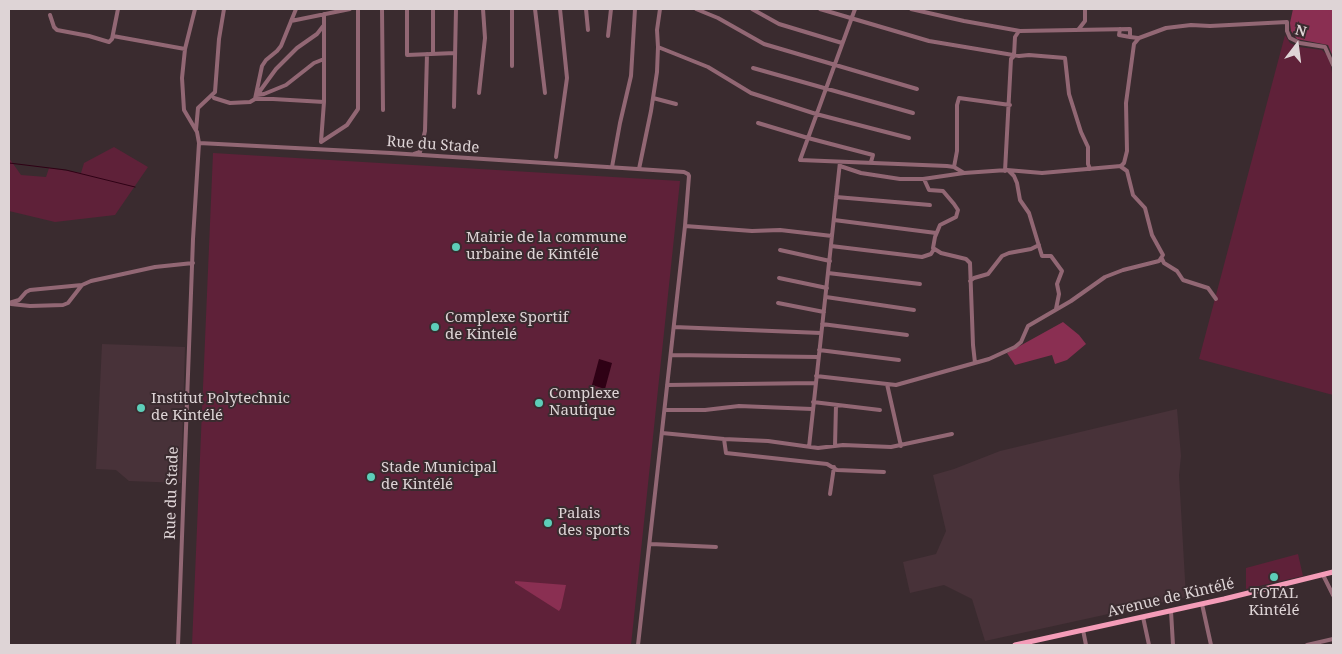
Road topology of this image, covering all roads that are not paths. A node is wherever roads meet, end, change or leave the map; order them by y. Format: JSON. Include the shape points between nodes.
{"nodes":[{"id":1,"x":118,"y":9,"type":"edge"},
{"id":2,"x":195,"y":9,"type":"edge"},
{"id":3,"x":224,"y":9,"type":"edge"},
{"id":4,"x":296,"y":9,"type":"edge"},
{"id":5,"x":350,"y":9,"type":"edge"},
{"id":6,"x":358,"y":9,"type":"edge"},
{"id":7,"x":382,"y":9,"type":"edge"},
{"id":8,"x":407,"y":9,"type":"edge"},
{"id":9,"x":433,"y":9,"type":"edge"},
{"id":10,"x":456,"y":9,"type":"edge"},
{"id":11,"x":483,"y":9,"type":"edge"},
{"id":12,"x":512,"y":9,"type":"edge"},
{"id":13,"x":535,"y":9,"type":"edge"},
{"id":14,"x":560,"y":9,"type":"edge"},
{"id":15,"x":586,"y":9,"type":"edge"},
{"id":16,"x":611,"y":9,"type":"edge"},
{"id":17,"x":634,"y":9,"type":"edge"},
{"id":18,"x":660,"y":9,"type":"edge"},
{"id":19,"x":696,"y":9,"type":"edge"},
{"id":20,"x":752,"y":9,"type":"edge"},
{"id":21,"x":820,"y":9,"type":"edge"},
{"id":22,"x":855,"y":9,"type":"edge"},
{"id":23,"x":911,"y":9,"type":"edge"},
{"id":24,"x":1086,"y":9,"type":"edge"},
{"id":25,"x":324,"y":14,"type":"junction"},
{"id":26,"x":50,"y":15,"type":"dead end"},
{"id":27,"x":851,"y":19,"type":"junction"},
{"id":28,"x":291,"y":21,"type":"junction"},
{"id":29,"x":324,"y":25,"type":"junction"},
{"id":30,"x":1120,"y":29,"type":"junction"},
{"id":31,"x":588,"y":30,"type":"dead end"},
{"id":32,"x":1078,"y":30,"type":"junction"},
{"id":33,"x":1020,"y":31,"type":"junction"},
{"id":34,"x":113,"y":36,"type":"junction"},
{"id":35,"x":608,"y":36,"type":"dead end"},
{"id":36,"x":1130,"y":36,"type":"junction"},
{"id":37,"x":1138,"y":38,"type":"junction"},
{"id":38,"x":842,"y":43,"type":"junction"},
{"id":39,"x":658,"y":47,"type":"junction"},
{"id":40,"x":185,"y":49,"type":"junction"},
{"id":41,"x":434,"y":53,"type":"junction"},
{"id":42,"x":455,"y":53,"type":"junction"},
{"id":43,"x":428,"y":54,"type":"junction"},
{"id":44,"x":1012,"y":56,"type":"junction"},
{"id":45,"x":324,"y":59,"type":"junction"},
{"id":46,"x":834,"y":65,"type":"junction"},
{"id":47,"x":1333,"y":65,"type":"edge"},
{"id":48,"x":512,"y":66,"type":"dead end"},
{"id":49,"x":753,"y":68,"type":"dead end"},
{"id":50,"x":825,"y":89,"type":"junction"},
{"id":51,"x":917,"y":89,"type":"dead end"},
{"id":52,"x":479,"y":93,"type":"dead end"},
{"id":53,"x":545,"y":93,"type":"dead end"},
{"id":54,"x":256,"y":96,"type":"junction"},
{"id":55,"x":214,"y":98,"type":"dead end"},
{"id":56,"x":653,"y":98,"type":"junction"},
{"id":57,"x":324,"y":102,"type":"junction"},
{"id":58,"x":676,"y":104,"type":"dead end"},
{"id":59,"x":1010,"y":105,"type":"junction"},
{"id":60,"x":454,"y":107,"type":"dead end"},
{"id":61,"x":383,"y":110,"type":"dead end"},
{"id":62,"x":912,"y":113,"type":"dead end"},
{"id":63,"x":816,"y":114,"type":"junction"},
{"id":64,"x":758,"y":123,"type":"dead end"},
{"id":65,"x":196,"y":130,"type":"junction"},
{"id":66,"x":808,"y":138,"type":"junction"},
{"id":67,"x":909,"y":138,"type":"dead end"},
{"id":68,"x":321,"y":142,"type":"junction"},
{"id":69,"x":199,"y":143,"type":"junction"},
{"id":70,"x":320,"y":149,"type":"junction"},
{"id":71,"x":412,"y":154,"type":"junction"},
{"id":72,"x":556,"y":158,"type":"dead end"},
{"id":73,"x":871,"y":162,"type":"junction"},
{"id":74,"x":840,"y":164,"type":"junction"},
{"id":75,"x":1120,"y":166,"type":"junction"},
{"id":76,"x":612,"y":167,"type":"junction"},
{"id":77,"x":954,"y":167,"type":"junction"},
{"id":78,"x":639,"y":169,"type":"junction"},
{"id":79,"x":1090,"y":169,"type":"junction"},
{"id":80,"x":1007,"y":171,"type":"junction"},
{"id":81,"x":964,"y":174,"type":"junction"},
{"id":82,"x":924,"y":179,"type":"junction"},
{"id":83,"x":836,"y":197,"type":"junction"},
{"id":84,"x":930,"y":205,"type":"dead end"},
{"id":85,"x":834,"y":220,"type":"junction"},
{"id":86,"x":685,"y":226,"type":"junction"},
{"id":87,"x":936,"y":233,"type":"junction"},
{"id":88,"x":832,"y":236,"type":"junction"},
{"id":89,"x":1039,"y":245,"type":"junction"},
{"id":90,"x":831,"y":246,"type":"junction"},
{"id":91,"x":934,"y":249,"type":"junction"},
{"id":92,"x":780,"y":250,"type":"dead end"},
{"id":93,"x":1162,"y":259,"type":"junction"},
{"id":94,"x":830,"y":261,"type":"junction"},
{"id":95,"x":193,"y":263,"type":"junction"},
{"id":96,"x":970,"y":268,"type":"junction"},
{"id":97,"x":828,"y":273,"type":"junction"},
{"id":98,"x":979,"y":276,"type":"junction"},
{"id":99,"x":779,"y":278,"type":"dead end"},
{"id":100,"x":970,"y":281,"type":"junction"},
{"id":101,"x":920,"y":284,"type":"dead end"},
{"id":102,"x":82,"y":285,"type":"junction"},
{"id":103,"x":827,"y":288,"type":"junction"},
{"id":104,"x":826,"y":297,"type":"junction"},
{"id":105,"x":1216,"y":299,"type":"dead end"},
{"id":106,"x":9,"y":303,"type":"edge"},
{"id":107,"x":778,"y":303,"type":"dead end"},
{"id":108,"x":1056,"y":309,"type":"junction"},
{"id":109,"x":914,"y":310,"type":"dead end"},
{"id":110,"x":824,"y":312,"type":"junction"},
{"id":111,"x":822,"y":324,"type":"junction"},
{"id":112,"x":674,"y":327,"type":"junction"},
{"id":113,"x":821,"y":333,"type":"junction"},
{"id":114,"x":907,"y":335,"type":"dead end"},
{"id":115,"x":819,"y":350,"type":"junction"},
{"id":116,"x":671,"y":356,"type":"junction"},
{"id":117,"x":818,"y":357,"type":"junction"},
{"id":118,"x":899,"y":360,"type":"dead end"},
{"id":119,"x":975,"y":363,"type":"junction"},
{"id":120,"x":816,"y":376,"type":"junction"},
{"id":121,"x":815,"y":383,"type":"junction"},
{"id":122,"x":887,"y":384,"type":"junction"},
{"id":123,"x":668,"y":385,"type":"junction"},
{"id":124,"x":813,"y":402,"type":"junction"},
{"id":125,"x":836,"y":405,"type":"junction"},
{"id":126,"x":812,"y":409,"type":"junction"},
{"id":127,"x":665,"y":410,"type":"junction"},
{"id":128,"x":880,"y":410,"type":"dead end"},
{"id":129,"x":662,"y":433,"type":"junction"},
{"id":130,"x":952,"y":434,"type":"dead end"},
{"id":131,"x":724,"y":439,"type":"junction"},
{"id":132,"x":835,"y":446,"type":"junction"},
{"id":133,"x":901,"y":446,"type":"junction"},
{"id":134,"x":808,"y":447,"type":"junction"},
{"id":135,"x":834,"y":468,"type":"junction"},
{"id":136,"x":884,"y":472,"type":"dead end"},
{"id":137,"x":830,"y":494,"type":"dead end"},
{"id":138,"x":650,"y":544,"type":"junction"},
{"id":139,"x":716,"y":547,"type":"dead end"},
{"id":140,"x":1333,"y":572,"type":"edge"},
{"id":141,"x":1323,"y":575,"type":"junction"},
{"id":142,"x":1333,"y":595,"type":"edge"},
{"id":143,"x":1202,"y":604,"type":"junction"},
{"id":144,"x":1171,"y":611,"type":"junction"},
{"id":145,"x":1143,"y":617,"type":"junction"},
{"id":146,"x":1082,"y":630,"type":"junction"},
{"id":147,"x":1333,"y":639,"type":"edge"},
{"id":148,"x":178,"y":645,"type":"edge"},
{"id":149,"x":638,"y":645,"type":"edge"},
{"id":150,"x":1014,"y":645,"type":"edge"},
{"id":151,"x":1086,"y":645,"type":"edge"},
{"id":152,"x":1149,"y":645,"type":"edge"},
{"id":153,"x":1173,"y":645,"type":"edge"},
{"id":154,"x":1211,"y":645,"type":"edge"},
{"id":155,"x":1307,"y":645,"type":"edge"}],
"edges":[{"from":1,"to":34,"type":"street"},
{"from":2,"to":40,"type":"street"},
{"from":3,"to":65,"type":"street","via":[[215,92],[198,108]]},
{"from":4,"to":28,"type":"street"},
{"from":5,"to":25,"type":"street"},
{"from":6,"to":68,"type":"street","via":[[358,109],[347,125]]},
{"from":7,"to":61,"type":"street"},
{"from":8,"to":43,"type":"street","via":[[407,56]]},
{"from":9,"to":41,"type":"street"},
{"from":10,"to":42,"type":"street"},
{"from":11,"to":52,"type":"street","via":[[485,38]]},
{"from":12,"to":48,"type":"street"},
{"from":13,"to":53,"type":"street"},
{"from":14,"to":72,"type":"street","via":[[567,78]]},
{"from":15,"to":31,"type":"street"},
{"from":16,"to":35,"type":"street"},
{"from":17,"to":76,"type":"street","via":[[631,76]]},
{"from":18,"to":39,"type":"street"},
{"from":19,"to":46,"type":"street","via":[[764,44]]},
{"from":20,"to":38,"type":"street","via":[[779,24]]},
{"from":21,"to":27,"type":"street"},
{"from":22,"to":27,"type":"street"},
{"from":23,"to":33,"type":"street"},
{"from":24,"to":32,"type":"street","via":[[1085,21]]},
{"from":25,"to":28,"type":"street"},
{"from":25,"to":29,"type":"street"},
{"from":26,"to":34,"type":"street","via":[[57,30],[109,42]]},
{"from":27,"to":38,"type":"street"},
{"from":27,"to":44,"type":"street","via":[[929,41]]},
{"from":28,"to":54,"type":"street","via":[[281,46],[262,66]]},
{"from":29,"to":45,"type":"street"},
{"from":29,"to":54,"type":"street","via":[[276,69]]},
{"from":30,"to":32,"type":"street"},
{"from":30,"to":36,"type":"street","via":[[1120,35]]},
{"from":30,"to":36,"type":"street","via":[[1130,29]]},
{"from":32,"to":33,"type":"street"},
{"from":33,"to":44,"type":"street","via":[[1015,36]]},
{"from":34,"to":40,"type":"street"},
{"from":36,"to":37,"type":"street"},
{"from":37,"to":47,"type":"street","via":[[1180,26],[1287,22],[1290,38],[1325,47]]},
{"from":37,"to":75,"type":"street","via":[[1132,52],[1126,103],[1127,151],[1124,164]]},
{"from":38,"to":46,"type":"street"},
{"from":39,"to":56,"type":"street"},
{"from":39,"to":63,"type":"street","via":[[708,68],[751,93]]},
{"from":40,"to":65,"type":"street","via":[[183,106]]},
{"from":41,"to":42,"type":"street"},
{"from":41,"to":43,"type":"street"},
{"from":42,"to":60,"type":"street"},
{"from":43,"to":71,"type":"street","via":[[425,131],[420,152]]},
{"from":44,"to":59,"type":"street"},
{"from":44,"to":79,"type":"street","via":[[1065,58],[1069,94],[1088,147]]},
{"from":45,"to":54,"type":"street","via":[[286,85]]},
{"from":45,"to":57,"type":"street"},
{"from":46,"to":50,"type":"street"},
{"from":46,"to":51,"type":"street"},
{"from":49,"to":50,"type":"street"},
{"from":50,"to":62,"type":"street"},
{"from":50,"to":63,"type":"street"},
{"from":54,"to":55,"type":"street","via":[[250,102],[230,103]]},
{"from":54,"to":57,"type":"street"},
{"from":56,"to":58,"type":"street"},
{"from":56,"to":78,"type":"street"},
{"from":57,"to":68,"type":"street"},
{"from":59,"to":77,"type":"street","via":[[959,98]]},
{"from":59,"to":80,"type":"street"},
{"from":63,"to":66,"type":"street"},
{"from":63,"to":67,"type":"street"},
{"from":64,"to":66,"type":"street"},
{"from":65,"to":69,"type":"street"},
{"from":66,"to":73,"type":"street","via":[[873,155]]},
{"from":66,"to":74,"type":"street","via":[[800,160]]},
{"from":68,"to":70,"type":"street"},
{"from":69,"to":70,"type":"street","name":"Rue du Stade"},
{"from":69,"to":95,"type":"street","name":"Rue du Stade"},
{"from":70,"to":71,"type":"street","name":"Rue du Stade"},
{"from":71,"to":76,"type":"street","name":"Rue du Stade"},
{"from":73,"to":74,"type":"street"},
{"from":73,"to":77,"type":"street"},
{"from":74,"to":82,"type":"street","via":[[861,173]]},
{"from":74,"to":83,"type":"street"},
{"from":75,"to":79,"type":"street"},
{"from":75,"to":93,"type":"street","via":[[1127,171],[1133,195],[1145,208]]},
{"from":76,"to":78,"type":"street","name":"Rue du Stade"},
{"from":77,"to":81,"type":"street"},
{"from":78,"to":86,"type":"street","name":"Rue du Stade","via":[[688,174]]},
{"from":79,"to":80,"type":"street","via":[[1042,173]]},
{"from":80,"to":81,"type":"street"},
{"from":80,"to":89,"type":"street","via":[[1018,183],[1020,200],[1028,209]]},
{"from":81,"to":82,"type":"street"},
{"from":82,"to":87,"type":"street","via":[[929,190],[943,191],[958,210],[956,217],[944,222]]},
{"from":83,"to":84,"type":"street"},
{"from":83,"to":85,"type":"street"},
{"from":85,"to":87,"type":"street"},
{"from":85,"to":88,"type":"street"},
{"from":86,"to":88,"type":"street"},
{"from":86,"to":112,"type":"street","name":"Rue du Stade"},
{"from":87,"to":91,"type":"street"},
{"from":88,"to":90,"type":"street"},
{"from":89,"to":98,"type":"street","via":[[1031,250],[1002,256],[988,274]]},
{"from":89,"to":108,"type":"street","via":[[1042,256],[1051,256],[1062,271],[1057,284]]},
{"from":90,"to":91,"type":"street","via":[[922,257]]},
{"from":90,"to":94,"type":"street"},
{"from":91,"to":96,"type":"street","via":[[966,259]]},
{"from":92,"to":94,"type":"street"},
{"from":93,"to":105,"type":"street","via":[[1183,280],[1208,288]]},
{"from":93,"to":108,"type":"street","via":[[1105,277]]},
{"from":94,"to":97,"type":"street"},
{"from":95,"to":102,"type":"street","via":[[155,267]]},
{"from":95,"to":148,"type":"street","name":"Rue du Stade"},
{"from":96,"to":98,"type":"street"},
{"from":96,"to":100,"type":"street"},
{"from":97,"to":101,"type":"street"},
{"from":97,"to":103,"type":"street"},
{"from":98,"to":100,"type":"street"},
{"from":99,"to":103,"type":"street"},
{"from":100,"to":119,"type":"street"},
{"from":102,"to":106,"type":"street","via":[[30,290],[19,300]]},
{"from":102,"to":106,"type":"street","via":[[63,305]]},
{"from":103,"to":104,"type":"street"},
{"from":104,"to":109,"type":"street"},
{"from":104,"to":110,"type":"street"},
{"from":107,"to":110,"type":"street"},
{"from":108,"to":119,"type":"street","via":[[1028,326],[1015,347]]},
{"from":110,"to":111,"type":"street"},
{"from":111,"to":113,"type":"street"},
{"from":111,"to":114,"type":"street"},
{"from":112,"to":113,"type":"street"},
{"from":112,"to":116,"type":"street","name":"Rue du Stade"},
{"from":113,"to":115,"type":"street"},
{"from":115,"to":117,"type":"street"},
{"from":115,"to":118,"type":"street"},
{"from":116,"to":117,"type":"street"},
{"from":116,"to":123,"type":"street","name":"Rue du Stade"},
{"from":117,"to":120,"type":"street"},
{"from":119,"to":122,"type":"street","via":[[896,385]]},
{"from":120,"to":121,"type":"street"},
{"from":120,"to":122,"type":"street"},
{"from":121,"to":123,"type":"street"},
{"from":121,"to":124,"type":"street"},
{"from":122,"to":133,"type":"street"},
{"from":123,"to":127,"type":"street","name":"Rue du Stade"},
{"from":124,"to":125,"type":"street"},
{"from":124,"to":126,"type":"street"},
{"from":125,"to":128,"type":"street"},
{"from":125,"to":132,"type":"street"},
{"from":126,"to":127,"type":"street","via":[[739,406]]},
{"from":126,"to":134,"type":"street"},
{"from":127,"to":129,"type":"street","name":"Rue du Stade"},
{"from":129,"to":131,"type":"street"},
{"from":129,"to":138,"type":"street","name":"Rue du Stade"},
{"from":130,"to":133,"type":"street"},
{"from":131,"to":134,"type":"street"},
{"from":131,"to":135,"type":"street","via":[[726,453],[827,464]]},
{"from":132,"to":133,"type":"street"},
{"from":132,"to":134,"type":"street"},
{"from":135,"to":136,"type":"street"},
{"from":135,"to":137,"type":"street"},
{"from":138,"to":139,"type":"street"},
{"from":138,"to":149,"type":"street","name":"Rue du Stade"},
{"from":140,"to":141,"type":"main road","name":"Avenue de Kintélé"},
{"from":141,"to":142,"type":"street"},
{"from":141,"to":143,"type":"main road","name":"Avenue de Kintélé"},
{"from":143,"to":144,"type":"main road","name":"Avenue de Kintélé"},
{"from":143,"to":154,"type":"street"},
{"from":144,"to":145,"type":"main road","name":"Avenue de Kintélé"},
{"from":144,"to":153,"type":"street"},
{"from":145,"to":146,"type":"main road","name":"Avenue de Kintélé"},
{"from":145,"to":152,"type":"street"},
{"from":146,"to":150,"type":"main road","name":"Avenue de Kintélé"},
{"from":146,"to":151,"type":"street"},
{"from":147,"to":155,"type":"street"}]}
